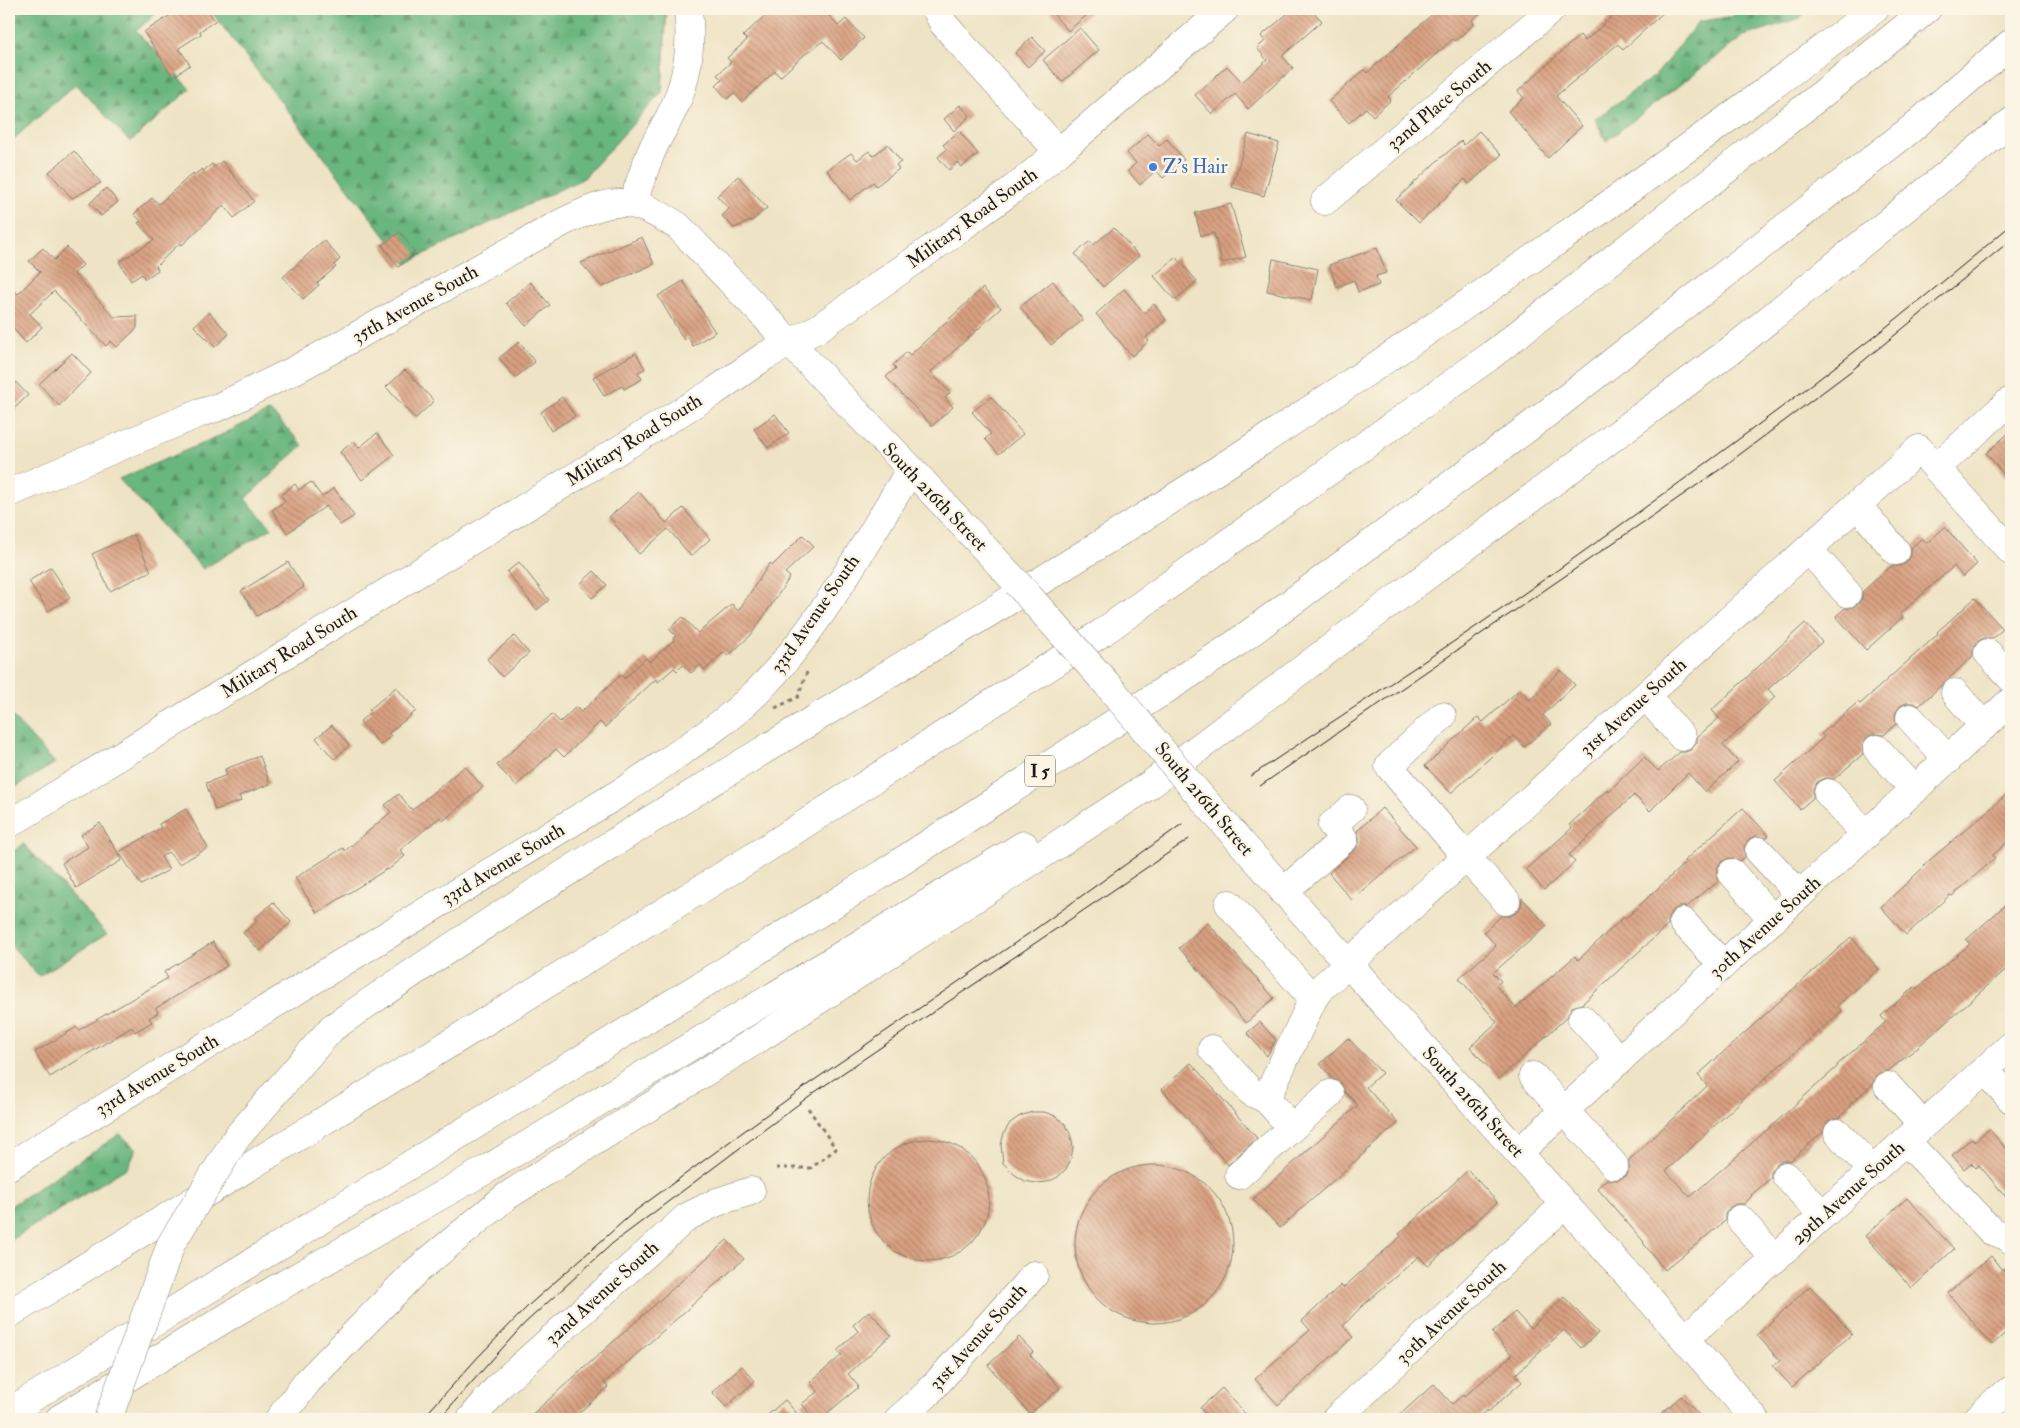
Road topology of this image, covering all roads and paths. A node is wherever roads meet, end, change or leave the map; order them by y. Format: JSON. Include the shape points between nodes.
{"nodes":[{"id":1,"x":688,"y":9,"type":"edge"},
{"id":2,"x":936,"y":9,"type":"edge"},
{"id":3,"x":1225,"y":9,"type":"edge"},
{"id":4,"x":1552,"y":9,"type":"edge"},
{"id":5,"x":1875,"y":9,"type":"edge"},
{"id":6,"x":1927,"y":9,"type":"edge"},
{"id":7,"x":2011,"y":43,"type":"edge"},
{"id":8,"x":2011,"y":122,"type":"edge"},
{"id":9,"x":1059,"y":152,"type":"junction"},
{"id":10,"x":1325,"y":201,"type":"dead end"},
{"id":11,"x":633,"y":203,"type":"junction"},
{"id":12,"x":790,"y":343,"type":"junction"},
{"id":13,"x":2011,"y":405,"type":"edge"},
{"id":14,"x":1928,"y":458,"type":"junction"},
{"id":15,"x":911,"y":469,"type":"junction"},
{"id":16,"x":9,"y":493,"type":"edge"},
{"id":17,"x":1857,"y":504,"type":"junction"},
{"id":18,"x":1808,"y":549,"type":"junction"},
{"id":19,"x":1896,"y":551,"type":"dead end"},
{"id":20,"x":2011,"y":551,"type":"edge"},
{"id":21,"x":1847,"y":593,"type":"dead end"},
{"id":22,"x":1390,"y":603,"type":"junction"},
{"id":23,"x":1988,"y":653,"type":"dead end"},
{"id":24,"x":2011,"y":678,"type":"edge"},
{"id":25,"x":1955,"y":693,"type":"dead end"},
{"id":26,"x":1646,"y":696,"type":"junction"},
{"id":27,"x":2011,"y":701,"type":"edge"},
{"id":28,"x":1442,"y":716,"type":"dead end"},
{"id":29,"x":1910,"y":718,"type":"dead end"},
{"id":30,"x":1984,"y":726,"type":"junction"},
{"id":31,"x":1682,"y":737,"type":"dead end"},
{"id":32,"x":1877,"y":749,"type":"dead end"},
{"id":33,"x":1948,"y":760,"type":"junction"},
{"id":34,"x":1915,"y":790,"type":"junction"},
{"id":35,"x":1828,"y":793,"type":"dead end"},
{"id":36,"x":1351,"y":809,"type":"dead end"},
{"id":37,"x":9,"y":824,"type":"edge"},
{"id":38,"x":1866,"y":835,"type":"junction"},
{"id":39,"x":1759,"y":851,"type":"dead end"},
{"id":40,"x":1466,"y":858,"type":"junction"},
{"id":41,"x":1732,"y":874,"type":"dead end"},
{"id":42,"x":1283,"y":892,"type":"junction"},
{"id":43,"x":1800,"y":895,"type":"junction"},
{"id":44,"x":1506,"y":901,"type":"dead end"},
{"id":45,"x":1229,"y":904,"type":"dead end"},
{"id":46,"x":1774,"y":920,"type":"junction"},
{"id":47,"x":1683,"y":922,"type":"dead end"},
{"id":48,"x":1348,"y":965,"type":"junction"},
{"id":49,"x":1723,"y":966,"type":"junction"},
{"id":50,"x":1313,"y":998,"type":"junction"},
{"id":51,"x":1582,"y":1019,"type":"dead end"},
{"id":52,"x":2011,"y":1046,"type":"edge"},
{"id":53,"x":1212,"y":1049,"type":"dead end"},
{"id":54,"x":1620,"y":1060,"type":"junction"},
{"id":55,"x":1985,"y":1070,"type":"junction"},
{"id":56,"x":1533,"y":1076,"type":"dead end"},
{"id":57,"x":1888,"y":1086,"type":"dead end"},
{"id":58,"x":1330,"y":1094,"type":"dead end"},
{"id":59,"x":1266,"y":1098,"type":"junction"},
{"id":60,"x":2011,"y":1099,"type":"edge"},
{"id":61,"x":808,"y":1108,"type":"dead end"},
{"id":62,"x":1565,"y":1110,"type":"junction"},
{"id":63,"x":1292,"y":1128,"type":"junction"},
{"id":64,"x":1838,"y":1133,"type":"dead end"},
{"id":65,"x":1914,"y":1133,"type":"junction"},
{"id":66,"x":1519,"y":1152,"type":"junction"},
{"id":67,"x":1614,"y":1165,"type":"dead end"},
{"id":68,"x":9,"y":1166,"type":"edge"},
{"id":69,"x":776,"y":1168,"type":"dead end"},
{"id":70,"x":1872,"y":1171,"type":"junction"},
{"id":71,"x":1239,"y":1175,"type":"dead end"},
{"id":72,"x":1786,"y":1176,"type":"dead end"},
{"id":73,"x":751,"y":1191,"type":"dead end"},
{"id":74,"x":1565,"y":1204,"type":"junction"},
{"id":75,"x":1823,"y":1215,"type":"junction"},
{"id":76,"x":1740,"y":1219,"type":"dead end"},
{"id":77,"x":2011,"y":1240,"type":"edge"},
{"id":78,"x":1775,"y":1259,"type":"junction"},
{"id":79,"x":1034,"y":1275,"type":"dead end"},
{"id":80,"x":9,"y":1314,"type":"edge"},
{"id":81,"x":1686,"y":1339,"type":"junction"},
{"id":82,"x":2011,"y":1390,"type":"edge"},
{"id":83,"x":9,"y":1412,"type":"edge"},
{"id":84,"x":59,"y":1419,"type":"edge"},
{"id":85,"x":108,"y":1419,"type":"edge"},
{"id":86,"x":279,"y":1419,"type":"edge"},
{"id":87,"x":471,"y":1419,"type":"edge"},
{"id":88,"x":899,"y":1419,"type":"edge"},
{"id":89,"x":1336,"y":1419,"type":"edge"},
{"id":90,"x":1754,"y":1419,"type":"edge"},
{"id":91,"x":1977,"y":1419,"type":"edge"}],
"edges":[{"from":1,"to":11,"type":"main road","via":[[690,34],[683,84],[653,148]]},
{"from":2,"to":9,"type":"main road","via":[[955,37]]},
{"from":3,"to":9,"type":"main road","name":"Military Road South"},
{"from":4,"to":10,"type":"main road","name":"32nd Place South"},
{"from":5,"to":85,"type":"main road","bridge":true,"via":[[1628,192],[1320,404],[1126,528],[543,887],[332,1028],[237,1137],[171,1244]]},
{"from":6,"to":80,"type":"main road","via":[[1489,357],[1103,632],[750,859]]},
{"from":7,"to":83,"type":"main road","number":"I 5","via":[[1911,129],[1541,418],[1231,647],[882,874]]},
{"from":8,"to":22,"type":"main road","via":[[1735,347]]},
{"from":9,"to":12,"type":"main road","name":"Military Road South","via":[[942,242],[817,329]]},
{"from":11,"to":12,"type":"main road","name":"South 216th Street","via":[[678,226]]},
{"from":11,"to":16,"type":"main road","name":"35th Avenue South","via":[[594,207],[293,371],[219,407]]},
{"from":12,"to":15,"type":"main road","name":"South 216th Street"},
{"from":12,"to":37,"type":"main road","name":"Military Road South"},
{"from":13,"to":14,"type":"main road","name":"31st Avenue South","via":[[2009,402]]},
{"from":14,"to":17,"type":"main road","name":"31st Avenue South"},
{"from":14,"to":20,"type":"main road"},
{"from":15,"to":42,"type":"main road","name":"South 216th Street","bridge":true,"via":[[1107,684]]},
{"from":15,"to":68,"type":"main road","name":"33rd Avenue South","via":[[809,630],[783,664],[758,691],[706,734],[619,793]]},
{"from":17,"to":18,"type":"main road","name":"31st Avenue South"},
{"from":17,"to":19,"type":"main road"},
{"from":18,"to":21,"type":"main road"},
{"from":18,"to":26,"type":"main road","name":"31st Avenue South"},
{"from":22,"to":84,"type":"main road","via":[[1134,778],[489,1168],[244,1307]]},
{"from":22,"to":86,"type":"main road","via":[[1150,784],[766,1034],[507,1196],[414,1273],[308,1381]]},
{"from":23,"to":24,"type":"main road"},
{"from":25,"to":30,"type":"main road"},
{"from":26,"to":31,"type":"main road"},
{"from":26,"to":40,"type":"main road","name":"31st Avenue South"},
{"from":27,"to":30,"type":"main road","name":"30th Avenue South"},
{"from":28,"to":40,"type":"main road","via":[[1389,766]]},
{"from":29,"to":33,"type":"main road"},
{"from":30,"to":33,"type":"main road","name":"30th Avenue South"},
{"from":32,"to":34,"type":"main road"},
{"from":33,"to":34,"type":"main road","name":"30th Avenue South"},
{"from":34,"to":38,"type":"main road","name":"30th Avenue South"},
{"from":35,"to":38,"type":"main road"},
{"from":36,"to":42,"type":"main road","via":[[1332,825],[1344,839]]},
{"from":38,"to":43,"type":"main road","name":"30th Avenue South"},
{"from":39,"to":43,"type":"main road"},
{"from":40,"to":44,"type":"main road"},
{"from":40,"to":48,"type":"main road","name":"31st Avenue South"},
{"from":41,"to":46,"type":"main road"},
{"from":42,"to":48,"type":"main road","name":"South 216th Street"},
{"from":43,"to":46,"type":"main road","name":"30th Avenue South"},
{"from":45,"to":50,"type":"main road"},
{"from":46,"to":49,"type":"main road","name":"30th Avenue South"},
{"from":47,"to":49,"type":"main road"},
{"from":48,"to":50,"type":"main road","name":"31st Avenue South"},
{"from":48,"to":66,"type":"main road","name":"South 216th Street"},
{"from":49,"to":54,"type":"main road","name":"30th Avenue South"},
{"from":50,"to":59,"type":"main road","name":"31st Avenue South"},
{"from":51,"to":54,"type":"main road"},
{"from":52,"to":55,"type":"main road","name":"29th Avenue South"},
{"from":53,"to":59,"type":"main road","via":[[1251,1092]]},
{"from":54,"to":62,"type":"main road","name":"30th Avenue South"},
{"from":55,"to":60,"type":"main road"},
{"from":55,"to":65,"type":"main road","name":"29th Avenue South"},
{"from":56,"to":62,"type":"main road"},
{"from":57,"to":65,"type":"main road"},
{"from":58,"to":63,"type":"main road"},
{"from":59,"to":63,"type":"main road"},
{"from":61,"to":69,"type":"path","via":[[836,1149],[811,1168]]},
{"from":62,"to":66,"type":"main road","name":"30th Avenue South"},
{"from":62,"to":67,"type":"main road"},
{"from":63,"to":71,"type":"main road"},
{"from":64,"to":70,"type":"main road"},
{"from":65,"to":70,"type":"main road","name":"29th Avenue South"},
{"from":65,"to":77,"type":"main road","via":[[1993,1233],[2006,1234]]},
{"from":66,"to":74,"type":"main road","name":"South 216th Street"},
{"from":70,"to":75,"type":"main road","name":"29th Avenue South"},
{"from":72,"to":75,"type":"main road"},
{"from":73,"to":87,"type":"main road","name":"32nd Avenue South","via":[[717,1202],[687,1217],[500,1385]]},
{"from":74,"to":81,"type":"main road","name":"South 216th Street"},
{"from":74,"to":89,"type":"main road","name":"30th Avenue South"},
{"from":75,"to":78,"type":"main road","name":"29th Avenue South"},
{"from":76,"to":78,"type":"main road"},
{"from":78,"to":81,"type":"main road","name":"29th Avenue South"},
{"from":79,"to":88,"type":"main road","name":"31st Avenue South","via":[[927,1394]]},
{"from":81,"to":90,"type":"main road","name":"South 216th Street"},
{"from":82,"to":91,"type":"main road"}]}
